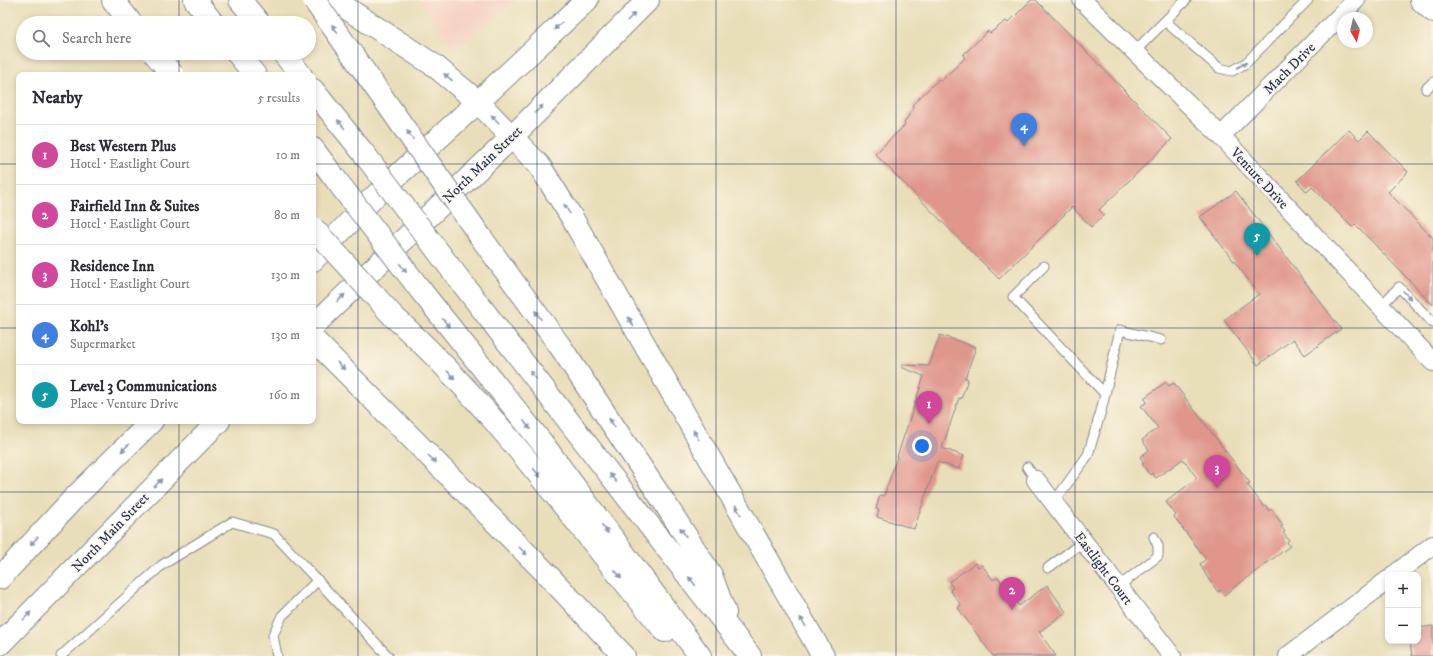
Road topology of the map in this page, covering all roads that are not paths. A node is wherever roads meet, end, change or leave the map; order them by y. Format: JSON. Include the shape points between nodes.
{"nodes":[{"id":1,"x":113,"y":0,"type":"edge"},
{"id":2,"x":128,"y":0,"type":"edge"},
{"id":3,"x":194,"y":0,"type":"edge"},
{"id":4,"x":240,"y":0,"type":"edge"},
{"id":5,"x":314,"y":0,"type":"edge"},
{"id":6,"x":334,"y":0,"type":"edge"},
{"id":7,"x":587,"y":0,"type":"edge"},
{"id":8,"x":648,"y":0,"type":"edge"},
{"id":9,"x":1082,"y":0,"type":"edge"},
{"id":10,"x":1186,"y":0,"type":"edge"},
{"id":11,"x":1308,"y":0,"type":"edge"},
{"id":12,"x":1356,"y":0,"type":"edge"},
{"id":13,"x":1421,"y":0,"type":"edge"},
{"id":14,"x":1433,"y":11,"type":"edge"},
{"id":15,"x":126,"y":16,"type":"edge"},
{"id":16,"x":138,"y":16,"type":"edge"},
{"id":17,"x":207,"y":16,"type":"edge"},
{"id":18,"x":253,"y":16,"type":"edge"},
{"id":19,"x":1166,"y":22,"type":"junction"},
{"id":20,"x":1134,"y":52,"type":"junction"},
{"id":21,"x":160,"y":60,"type":"edge"},
{"id":22,"x":162,"y":60,"type":"edge"},
{"id":23,"x":243,"y":60,"type":"edge"},
{"id":24,"x":289,"y":60,"type":"edge"},
{"id":25,"x":170,"y":72,"type":"edge"},
{"id":26,"x":170,"y":72,"type":"edge"},
{"id":27,"x":253,"y":72,"type":"edge"},
{"id":28,"x":299,"y":72,"type":"edge"},
{"id":29,"x":1433,"y":82,"type":"edge"},
{"id":30,"x":1426,"y":89,"type":"dead end"},
{"id":31,"x":316,"y":94,"type":"edge"},
{"id":32,"x":478,"y":102,"type":"junction"},
{"id":33,"x":1221,"y":136,"type":"junction"},
{"id":34,"x":512,"y":137,"type":"junction"},
{"id":35,"x":316,"y":153,"type":"edge"},
{"id":36,"x":316,"y":231,"type":"edge"},
{"id":37,"x":316,"y":257,"type":"edge"},
{"id":38,"x":1044,"y":266,"type":"dead end"},
{"id":39,"x":1380,"y":307,"type":"junction"},
{"id":40,"x":316,"y":323,"type":"edge"},
{"id":41,"x":1433,"y":323,"type":"edge"},
{"id":42,"x":1161,"y":340,"type":"dead end"},
{"id":43,"x":316,"y":341,"type":"edge"},
{"id":44,"x":1433,"y":362,"type":"edge"},
{"id":45,"x":1105,"y":394,"type":"junction"},
{"id":46,"x":149,"y":424,"type":"edge"},
{"id":47,"x":216,"y":424,"type":"edge"},
{"id":48,"x":1032,"y":473,"type":"dead end"},
{"id":49,"x":1054,"y":502,"type":"junction"},
{"id":50,"x":1154,"y":537,"type":"dead end"},
{"id":51,"x":1084,"y":541,"type":"junction"},
{"id":52,"x":1433,"y":545,"type":"edge"},
{"id":53,"x":1048,"y":568,"type":"dead end"},
{"id":54,"x":1398,"y":572,"type":"edge"},
{"id":55,"x":0,"y":578,"type":"edge"},
{"id":56,"x":318,"y":580,"type":"junction"},
{"id":57,"x":1385,"y":582,"type":"edge"},
{"id":58,"x":1118,"y":587,"type":"junction"},
{"id":59,"x":731,"y":629,"type":"junction"},
{"id":60,"x":0,"y":644,"type":"edge"},
{"id":61,"x":1169,"y":655,"type":"edge"},
{"id":62,"x":60,"y":656,"type":"edge"},
{"id":63,"x":277,"y":656,"type":"edge"},
{"id":64,"x":388,"y":656,"type":"edge"},
{"id":65,"x":624,"y":656,"type":"edge"},
{"id":66,"x":685,"y":656,"type":"edge"},
{"id":67,"x":700,"y":656,"type":"edge"},
{"id":68,"x":750,"y":656,"type":"edge"},
{"id":69,"x":823,"y":656,"type":"edge"},
{"id":70,"x":1288,"y":656,"type":"edge"}],
"edges":[{"from":1,"to":15,"type":"main road"},
{"from":2,"to":16,"type":"main road"},
{"from":3,"to":17,"type":"main road"},
{"from":4,"to":18,"type":"main road"},
{"from":59,"to":5,"type":"main road","one_way":true,"bridge":true,"via":[[711,575],[560,346]]},
{"from":32,"to":6,"type":"main road","one_way":true,"via":[[435,66]]},
{"from":7,"to":32,"type":"main road","one_way":true},
{"from":34,"to":8,"type":"main road","name":"North Main Street","one_way":true},
{"from":9,"to":20,"type":"street","name":"Venture Drive"},
{"from":10,"to":19,"type":"lane"},
{"from":19,"to":11,"type":"lane","one_way":true,"via":[[1219,68],[1232,71],[1246,63]]},
{"from":12,"to":33,"type":"street","name":"Mach Drive"},
{"from":13,"to":14,"type":"main road"},
{"from":19,"to":20,"type":"lane"},
{"from":20,"to":33,"type":"street","name":"Venture Drive"},
{"from":21,"to":25,"type":"main road","bridge":true},
{"from":22,"to":26,"type":"main road"},
{"from":23,"to":27,"type":"main road"},
{"from":24,"to":28,"type":"main road"},
{"from":29,"to":30,"type":"lane"},
{"from":59,"to":31,"type":"main road","one_way":true,"bridge":true},
{"from":34,"to":32,"type":"main road","one_way":true},
{"from":32,"to":37,"type":"main road","via":[[374,198]]},
{"from":33,"to":39,"type":"street","name":"Venture Drive"},
{"from":40,"to":34,"type":"main road","name":"North Main Street","one_way":true},
{"from":69,"to":34,"type":"main road","one_way":true,"via":[[571,216],[539,165]]},
{"from":35,"to":67,"type":"main road","one_way":true,"bridge":true,"via":[[543,444]]},
{"from":36,"to":66,"type":"main road","one_way":true,"bridge":true,"via":[[516,447]]},
{"from":38,"to":45,"type":"lane","via":[[1013,297]]},
{"from":39,"to":41,"type":"lane","one_way":true,"via":[[1399,287]]},
{"from":39,"to":44,"type":"street","name":"Venture Drive"},
{"from":42,"to":45,"type":"lane","via":[[1120,330]]},
{"from":43,"to":65,"type":"main road","one_way":true,"via":[[543,570]]},
{"from":45,"to":49,"type":"lane","via":[[1088,455]]},
{"from":46,"to":55,"type":"main road","one_way":true,"via":[[74,498]]},
{"from":60,"to":47,"type":"main road","name":"North Main Street","one_way":true},
{"from":48,"to":49,"type":"street","name":"Eastlight Court"},
{"from":49,"to":51,"type":"street","name":"Eastlight Court"},
{"from":50,"to":58,"type":"lane","via":[[1158,546],[1158,556]]},
{"from":51,"to":53,"type":"lane"},
{"from":51,"to":58,"type":"street","name":"Eastlight Court"},
{"from":52,"to":54,"type":"street"},
{"from":56,"to":62,"type":"lane","via":[[274,534],[232,522],[162,566]]},
{"from":56,"to":63,"type":"lane","via":[[282,616],[273,636]]},
{"from":56,"to":64,"type":"lane"},
{"from":57,"to":70,"type":"street"},
{"from":58,"to":61,"type":"street","name":"Eastlight Court"},
{"from":59,"to":68,"type":"main road"}]}
